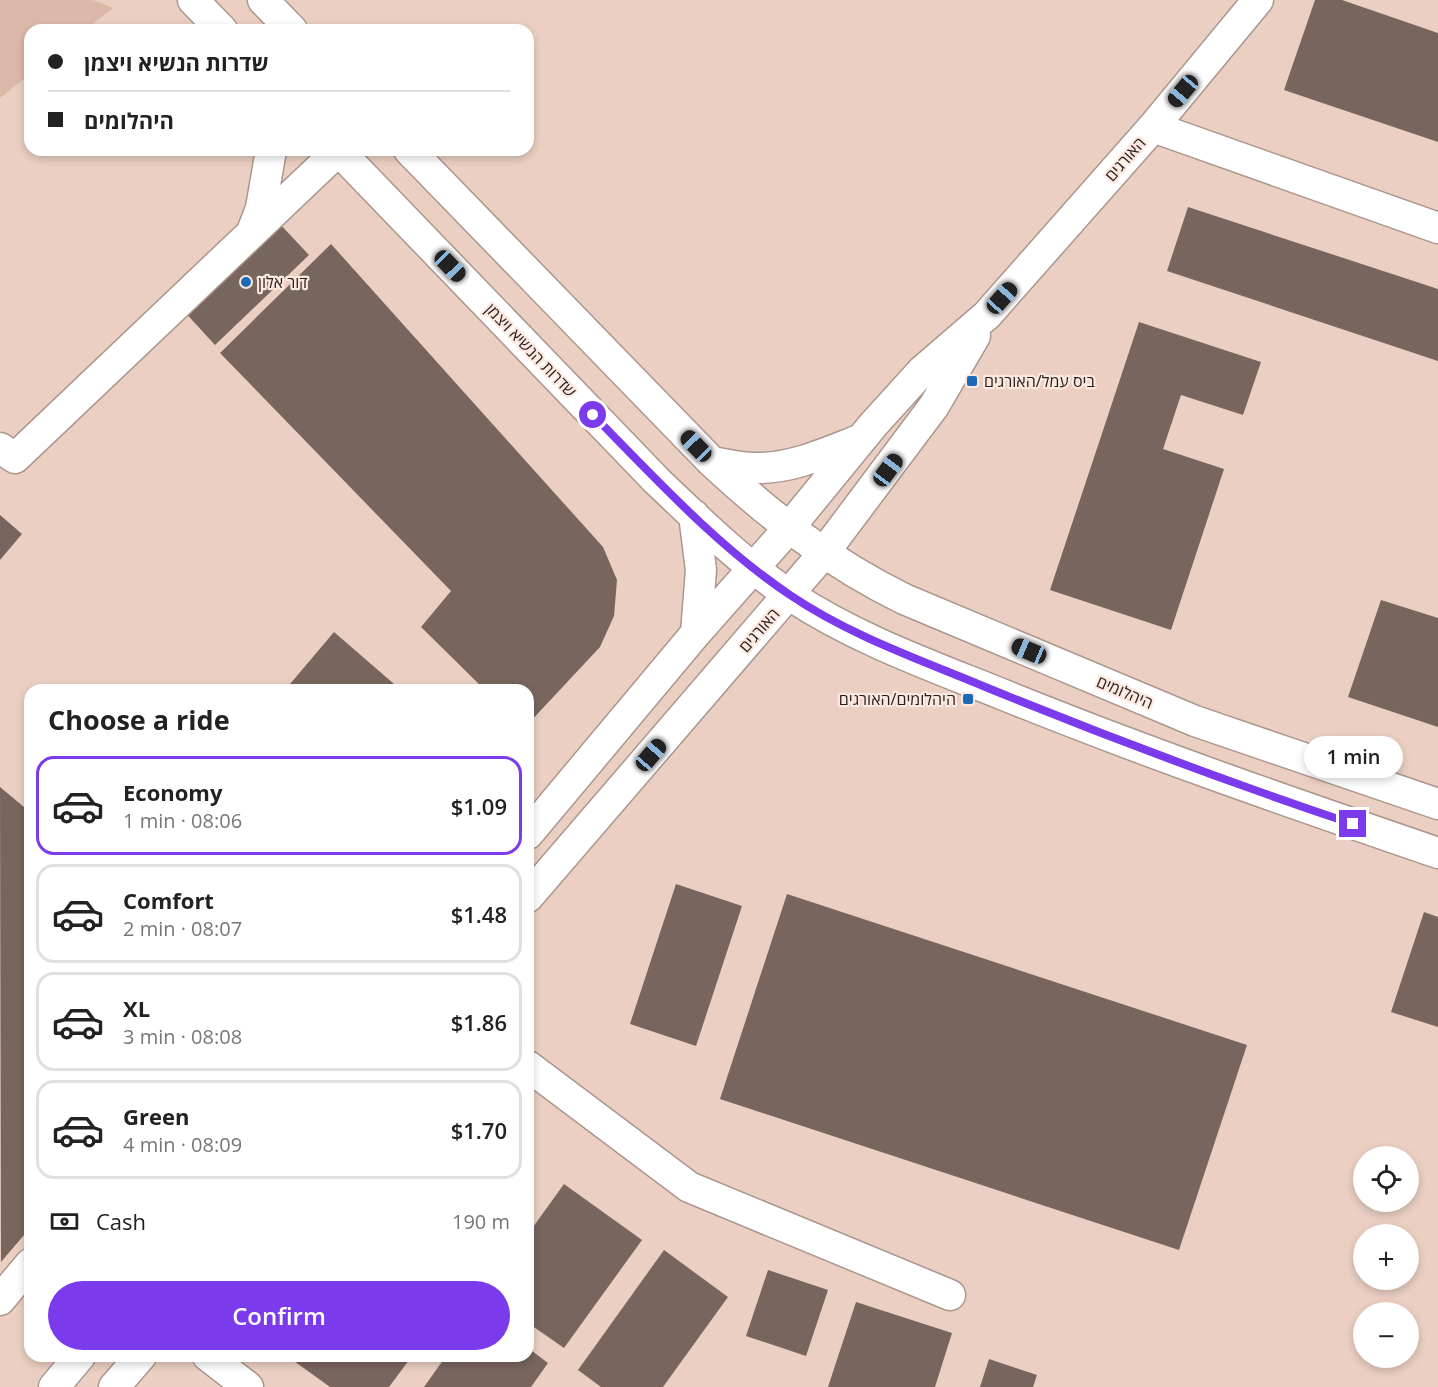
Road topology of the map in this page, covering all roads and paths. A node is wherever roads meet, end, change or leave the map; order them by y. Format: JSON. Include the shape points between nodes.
{"nodes":[{"id":1,"x":194,"y":0,"type":"edge"},
{"id":2,"x":263,"y":0,"type":"edge"},
{"id":3,"x":1258,"y":0,"type":"edge"},
{"id":4,"x":216,"y":24,"type":"edge"},
{"id":5,"x":286,"y":24,"type":"edge"},
{"id":6,"x":1154,"y":127,"type":"junction"},
{"id":7,"x":271,"y":156,"type":"edge"},
{"id":8,"x":332,"y":156,"type":"edge"},
{"id":9,"x":344,"y":156,"type":"edge"},
{"id":10,"x":415,"y":156,"type":"edge"},
{"id":11,"x":1438,"y":228,"type":"edge"},
{"id":12,"x":252,"y":232,"type":"junction"},
{"id":13,"x":987,"y":315,"type":"junction"},
{"id":14,"x":862,"y":439,"type":"junction"},
{"id":15,"x":0,"y":448,"type":"edge"},
{"id":16,"x":712,"y":462,"type":"junction"},
{"id":17,"x":693,"y":515,"type":"junction"},
{"id":18,"x":789,"y":529,"type":"junction"},
{"id":19,"x":823,"y":554,"type":"junction"},
{"id":20,"x":755,"y":568,"type":"junction"},
{"id":21,"x":790,"y":595,"type":"junction"},
{"id":22,"x":696,"y":633,"type":"junction"},
{"id":23,"x":1438,"y":804,"type":"edge"},
{"id":24,"x":534,"y":827,"type":"edge"},
{"id":25,"x":1438,"y":853,"type":"edge"},
{"id":26,"x":534,"y":890,"type":"edge"},
{"id":27,"x":534,"y":1071,"type":"edge"},
{"id":28,"x":24,"y":1271,"type":"edge"},
{"id":29,"x":950,"y":1295,"type":"dead end"},
{"id":30,"x":1,"y":1296,"type":"edge"},
{"id":31,"x":75,"y":1362,"type":"edge"},
{"id":32,"x":136,"y":1362,"type":"edge"},
{"id":33,"x":216,"y":1362,"type":"edge"},
{"id":34,"x":54,"y":1387,"type":"edge"},
{"id":35,"x":114,"y":1387,"type":"edge"},
{"id":36,"x":248,"y":1387,"type":"edge"}],
"edges":[{"from":1,"to":4,"type":"street"},
{"from":2,"to":5,"type":"street"},
{"from":3,"to":6,"type":"street","name":"האורגים"},
{"from":6,"to":11,"type":"street"},
{"from":6,"to":13,"type":"street","name":"האורגים"},
{"from":7,"to":12,"type":"street"},
{"from":8,"to":12,"type":"street"},
{"from":9,"to":17,"type":"street","name":"שדרות הנשיא ויצמן"},
{"from":10,"to":16,"type":"street"},
{"from":12,"to":15,"type":"street","via":[[15,458]]},
{"from":13,"to":14,"type":"street","name":"האורגים","via":[[922,371]]},
{"from":13,"to":19,"type":"street","name":"האורגים","via":[[934,406]]},
{"from":14,"to":16,"type":"street","via":[[811,459],[782,465],[754,468]]},
{"from":14,"to":18,"type":"street","name":"האורגים"},
{"from":16,"to":18,"type":"street"},
{"from":17,"to":20,"type":"street","name":"שדרות הנשיא ויצמן"},
{"from":17,"to":22,"type":"street","via":[[701,570]]},
{"from":18,"to":19,"type":"street"},
{"from":18,"to":20,"type":"street","name":"האורגים"},
{"from":19,"to":21,"type":"street","name":"האורגים"},
{"from":19,"to":23,"type":"street","name":"היהלומים","via":[[858,577],[904,599],[1195,721]]},
{"from":20,"to":21,"type":"street"},
{"from":20,"to":22,"type":"street","name":"האורגים"},
{"from":21,"to":25,"type":"street","via":[[885,645],[1065,719],[1226,781]]},
{"from":21,"to":26,"type":"street","name":"האורגים"},
{"from":22,"to":24,"type":"street","name":"האורגים"},
{"from":27,"to":29,"type":"street","via":[[689,1187]]},
{"from":28,"to":30,"type":"street"},
{"from":31,"to":34,"type":"street"},
{"from":32,"to":35,"type":"street"},
{"from":33,"to":36,"type":"street"}]}
